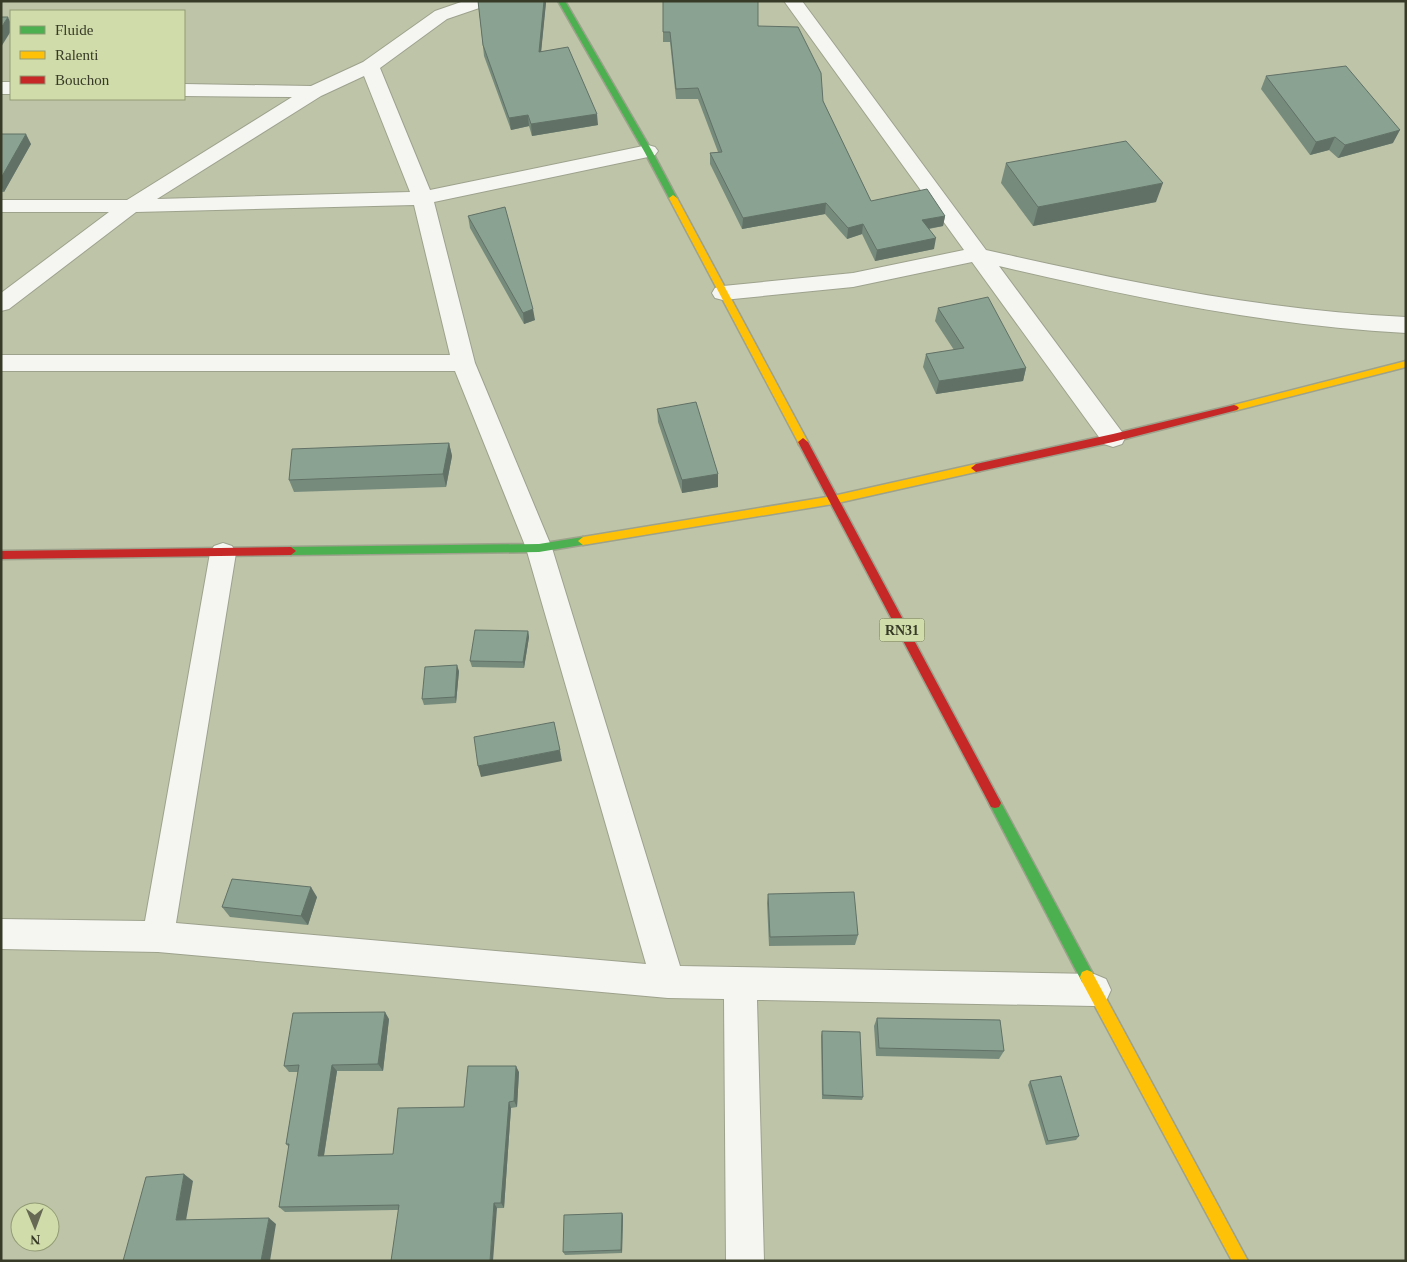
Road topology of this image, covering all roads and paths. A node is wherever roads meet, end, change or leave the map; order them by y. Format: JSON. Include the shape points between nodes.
{"nodes":[{"id":1,"x":482,"y":1,"type":"edge"},
{"id":2,"x":561,"y":1,"type":"edge"},
{"id":3,"x":793,"y":1,"type":"edge"},
{"id":4,"x":370,"y":66,"type":"junction"},
{"id":5,"x":185,"y":90,"type":"edge"},
{"id":6,"x":314,"y":92,"type":"junction"},
{"id":7,"x":648,"y":151,"type":"junction"},
{"id":8,"x":423,"y":198,"type":"junction"},
{"id":9,"x":1,"y":206,"type":"edge"},
{"id":10,"x":131,"y":206,"type":"junction"},
{"id":11,"x":976,"y":254,"type":"junction"},
{"id":12,"x":723,"y":293,"type":"junction"},
{"id":13,"x":1,"y":304,"type":"edge"},
{"id":14,"x":1406,"y":325,"type":"edge"},
{"id":15,"x":1,"y":363,"type":"edge"},
{"id":16,"x":463,"y":363,"type":"junction"},
{"id":17,"x":1406,"y":364,"type":"edge"},
{"id":18,"x":1113,"y":438,"type":"junction"},
{"id":19,"x":833,"y":500,"type":"junction"},
{"id":20,"x":539,"y":548,"type":"junction"},
{"id":21,"x":223,"y":553,"type":"junction"},
{"id":22,"x":1,"y":555,"type":"edge"},
{"id":23,"x":1,"y":934,"type":"edge"},
{"id":24,"x":158,"y":937,"type":"junction"},
{"id":25,"x":668,"y":982,"type":"junction"},
{"id":26,"x":740,"y":984,"type":"junction"},
{"id":27,"x":1094,"y":990,"type":"junction"},
{"id":28,"x":745,"y":1261,"type":"edge"},
{"id":29,"x":1240,"y":1261,"type":"edge"}],
"edges":[{"from":1,"to":4,"type":"street","via":[[441,14]]},
{"from":2,"to":7,"type":"main road","number":"RN31"},
{"from":3,"to":11,"type":"street"},
{"from":4,"to":6,"type":"street"},
{"from":4,"to":8,"type":"street"},
{"from":5,"to":6,"type":"street"},
{"from":6,"to":10,"type":"street"},
{"from":7,"to":8,"type":"street"},
{"from":7,"to":12,"type":"main road","number":"RN31"},
{"from":8,"to":10,"type":"street"},
{"from":8,"to":16,"type":"street"},
{"from":9,"to":10,"type":"street"},
{"from":10,"to":13,"type":"street"},
{"from":11,"to":12,"type":"street","via":[[853,280]]},
{"from":11,"to":14,"type":"street","via":[[1102,283],[1227,306],[1365,324]]},
{"from":11,"to":18,"type":"street"},
{"from":12,"to":19,"type":"main road","number":"RN31"},
{"from":15,"to":16,"type":"street"},
{"from":16,"to":20,"type":"street"},
{"from":17,"to":18,"type":"main road"},
{"from":18,"to":19,"type":"main road"},
{"from":19,"to":20,"type":"main road"},
{"from":19,"to":27,"type":"main road","number":"RN31"},
{"from":20,"to":21,"type":"main road"},
{"from":20,"to":25,"type":"street"},
{"from":21,"to":22,"type":"main road"},
{"from":21,"to":24,"type":"street"},
{"from":23,"to":24,"type":"street"},
{"from":24,"to":25,"type":"street"},
{"from":25,"to":26,"type":"street"},
{"from":26,"to":27,"type":"street"},
{"from":26,"to":28,"type":"street"},
{"from":27,"to":29,"type":"main road","number":"RN31"}]}
